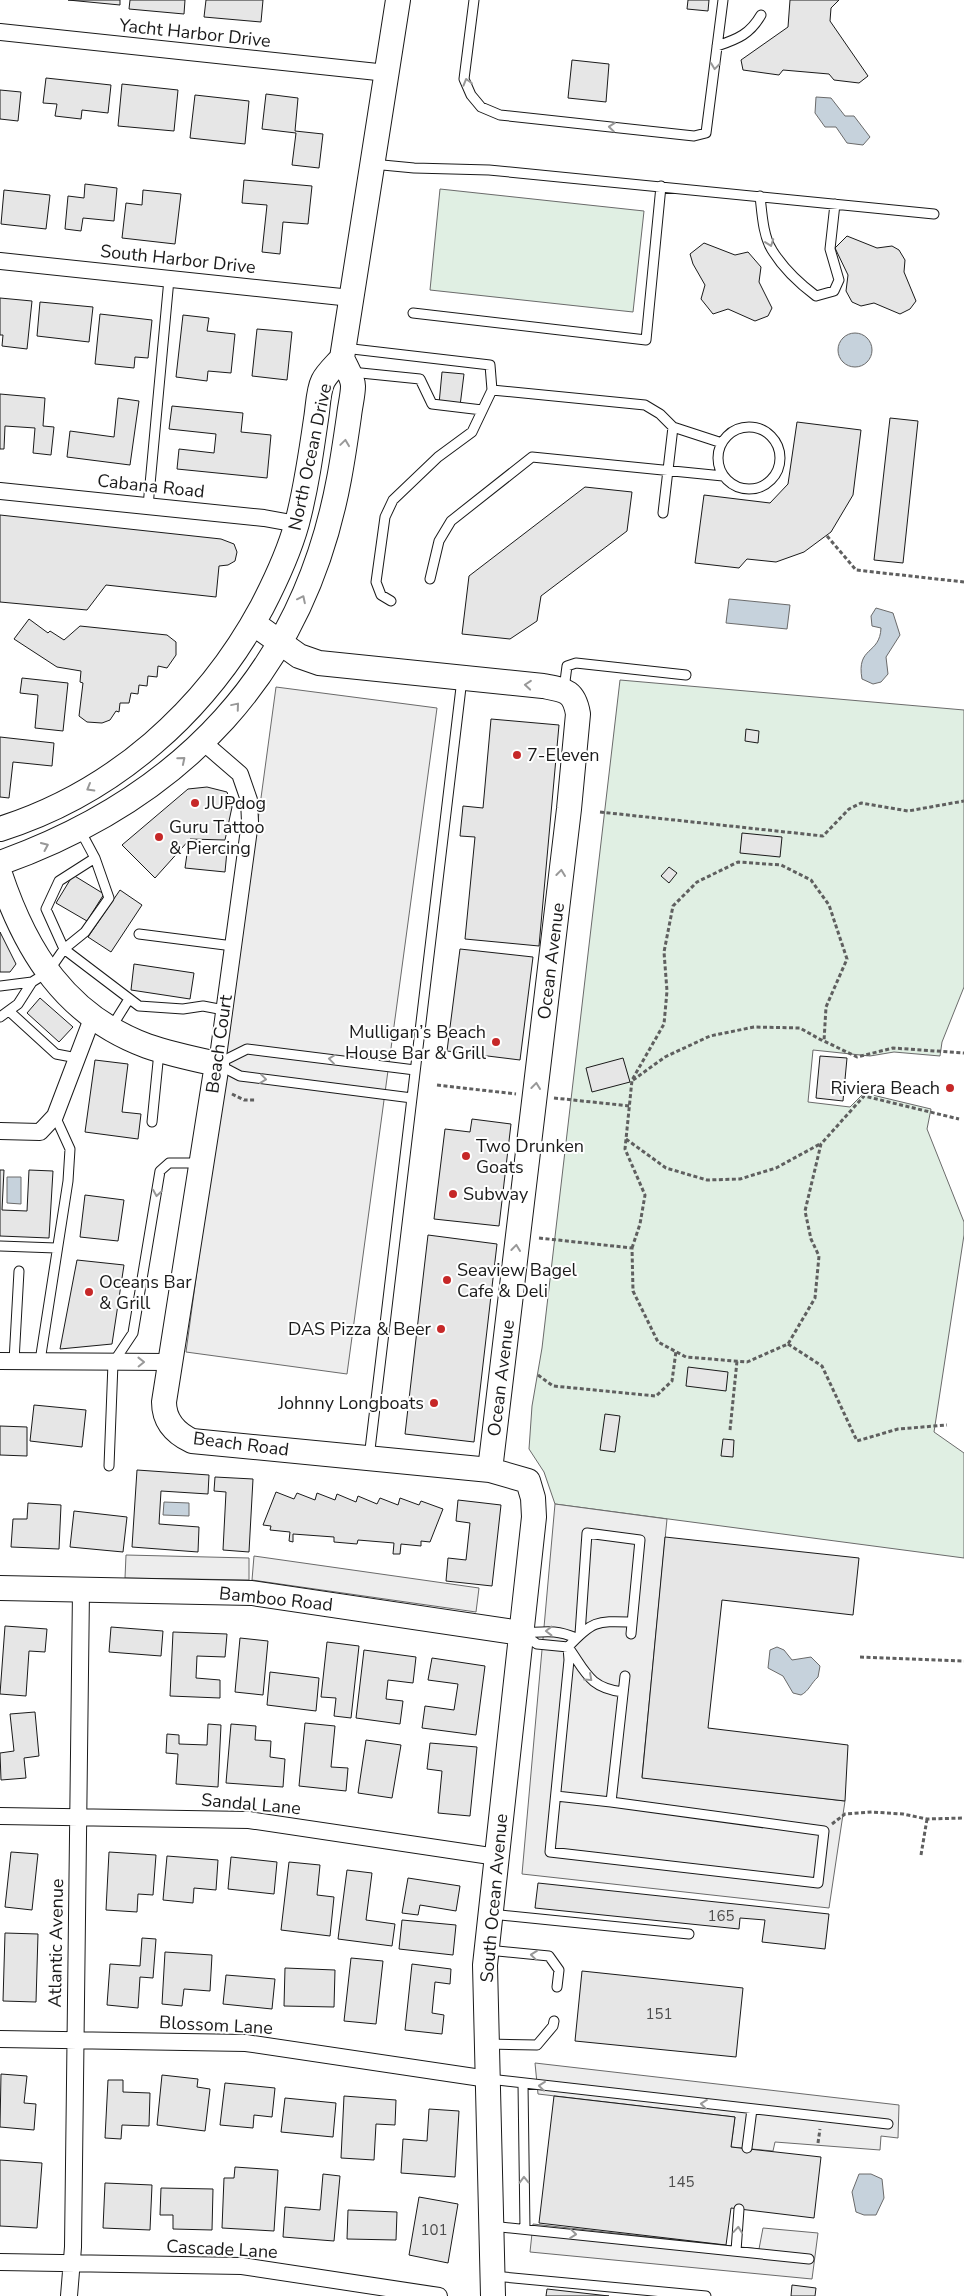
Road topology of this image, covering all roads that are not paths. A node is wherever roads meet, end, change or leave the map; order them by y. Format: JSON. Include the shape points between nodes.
{"nodes":[{"id":1,"x":398,"y":0,"type":"edge"},
{"id":2,"x":474,"y":0,"type":"edge"},
{"id":3,"x":723,"y":0,"type":"edge"},
{"id":4,"x":761,"y":15,"type":"dead end"},
{"id":5,"x":0,"y":32,"type":"edge"},
{"id":6,"x":717,"y":46,"type":"junction"},
{"id":7,"x":387,"y":73,"type":"junction"},
{"id":8,"x":372,"y":164,"type":"junction"},
{"id":9,"x":661,"y":186,"type":"junction"},
{"id":10,"x":760,"y":196,"type":"junction"},
{"id":11,"x":835,"y":204,"type":"junction"},
{"id":12,"x":934,"y":214,"type":"dead end"},
{"id":13,"x":0,"y":261,"type":"edge"},
{"id":14,"x":169,"y":279,"type":"junction"},
{"id":15,"x":351,"y":298,"type":"junction"},
{"id":16,"x":413,"y":313,"type":"dead end"},
{"id":17,"x":344,"y":359,"type":"junction"},
{"id":18,"x":492,"y":390,"type":"junction"},
{"id":19,"x":482,"y":410,"type":"junction"},
{"id":20,"x":673,"y":428,"type":"junction"},
{"id":21,"x":722,"y":443,"type":"junction"},
{"id":22,"x":668,"y":471,"type":"junction"},
{"id":23,"x":723,"y":476,"type":"junction"},
{"id":24,"x":0,"y":491,"type":"edge"},
{"id":25,"x":148,"y":506,"type":"junction"},
{"id":26,"x":663,"y":513,"type":"dead end"},
{"id":27,"x":297,"y":524,"type":"junction"},
{"id":28,"x":430,"y":579,"type":"dead end"},
{"id":29,"x":391,"y":602,"type":"dead end"},
{"id":30,"x":253,"y":623,"type":"junction"},
{"id":31,"x":280,"y":642,"type":"junction"},
{"id":32,"x":686,"y":675,"type":"dead end"},
{"id":33,"x":462,"y":679,"type":"junction"},
{"id":34,"x":564,"y":690,"type":"junction"},
{"id":35,"x":204,"y":742,"type":"junction"},
{"id":36,"x":37,"y":815,"type":"junction"},
{"id":37,"x":0,"y":829,"type":"edge"},
{"id":38,"x":80,"y":830,"type":"junction"},
{"id":39,"x":0,"y":845,"type":"edge"},
{"id":40,"x":95,"y":858,"type":"junction"},
{"id":41,"x":0,"y":863,"type":"edge"},
{"id":42,"x":0,"y":874,"type":"edge"},
{"id":43,"x":139,"y":934,"type":"dead end"},
{"id":44,"x":233,"y":946,"type":"junction"},
{"id":45,"x":64,"y":948,"type":"junction"},
{"id":46,"x":40,"y":977,"type":"junction"},
{"id":47,"x":0,"y":986,"type":"edge"},
{"id":48,"x":129,"y":998,"type":"junction"},
{"id":49,"x":224,"y":1010,"type":"junction"},
{"id":50,"x":9,"y":1011,"type":"junction"},
{"id":51,"x":0,"y":1017,"type":"edge"},
{"id":52,"x":102,"y":1022,"type":"junction"},
{"id":53,"x":160,"y":1049,"type":"junction"},
{"id":54,"x":77,"y":1058,"type":"junction"},
{"id":55,"x":217,"y":1064,"type":"junction"},
{"id":56,"x":416,"y":1070,"type":"junction"},
{"id":57,"x":412,"y":1098,"type":"junction"},
{"id":58,"x":55,"y":1116,"type":"junction"},
{"id":59,"x":152,"y":1122,"type":"dead end"},
{"id":60,"x":0,"y":1131,"type":"edge"},
{"id":61,"x":201,"y":1163,"type":"junction"},
{"id":62,"x":0,"y":1246,"type":"edge"},
{"id":63,"x":56,"y":1248,"type":"junction"},
{"id":64,"x":19,"y":1271,"type":"dead end"},
{"id":65,"x":7,"y":1361,"type":"edge"},
{"id":66,"x":40,"y":1362,"type":"junction"},
{"id":67,"x":169,"y":1362,"type":"junction"},
{"id":68,"x":113,"y":1363,"type":"junction"},
{"id":69,"x":369,"y":1458,"type":"junction"},
{"id":70,"x":109,"y":1466,"type":"dead end"},
{"id":71,"x":490,"y":1470,"type":"junction"},
{"id":72,"x":0,"y":1588,"type":"edge"},
{"id":73,"x":81,"y":1590,"type":"junction"},
{"id":74,"x":632,"y":1622,"type":"junction"},
{"id":75,"x":521,"y":1633,"type":"junction"},
{"id":76,"x":631,"y":1634,"type":"dead end"},
{"id":77,"x":578,"y":1636,"type":"junction"},
{"id":78,"x":568,"y":1647,"type":"junction"},
{"id":79,"x":625,"y":1676,"type":"dead end"},
{"id":80,"x":622,"y":1692,"type":"junction"},
{"id":81,"x":556,"y":1796,"type":"junction"},
{"id":82,"x":612,"y":1802,"type":"junction"},
{"id":83,"x":0,"y":1816,"type":"edge"},
{"id":84,"x":78,"y":1817,"type":"junction"},
{"id":85,"x":497,"y":1857,"type":"junction"},
{"id":86,"x":490,"y":1914,"type":"junction"},
{"id":87,"x":689,"y":1934,"type":"dead end"},
{"id":88,"x":487,"y":1950,"type":"junction"},
{"id":89,"x":557,"y":1987,"type":"dead end"},
{"id":90,"x":554,"y":2021,"type":"dead end"},
{"id":91,"x":0,"y":2039,"type":"edge"},
{"id":92,"x":75,"y":2040,"type":"junction"},
{"id":93,"x":487,"y":2044,"type":"junction"},
{"id":94,"x":488,"y":2079,"type":"junction"},
{"id":95,"x":523,"y":2084,"type":"junction"},
{"id":96,"x":752,"y":2109,"type":"junction"},
{"id":97,"x":888,"y":2124,"type":"dead end"},
{"id":98,"x":748,"y":2148,"type":"dead end"},
{"id":99,"x":740,"y":2209,"type":"dead end"},
{"id":100,"x":491,"y":2226,"type":"junction"},
{"id":101,"x":525,"y":2229,"type":"junction"},
{"id":102,"x":736,"y":2251,"type":"junction"},
{"id":103,"x":809,"y":2259,"type":"dead end"},
{"id":104,"x":0,"y":2262,"type":"edge"},
{"id":105,"x":71,"y":2264,"type":"junction"},
{"id":106,"x":493,"y":2286,"type":"edge"},
{"id":107,"x":69,"y":2296,"type":"edge"},
{"id":108,"x":439,"y":2296,"type":"edge"},
{"id":109,"x":706,"y":2296,"type":"edge"}],
"edges":[{"from":1,"to":7,"type":"street","name":"North Ocean Drive"},
{"from":6,"to":2,"type":"lane","one_way":true,"via":[[706,133],[694,136],[500,115],[481,108],[464,79]]},
{"from":3,"to":6,"type":"lane"},
{"from":4,"to":6,"type":"lane","via":[[753,29]]},
{"from":5,"to":7,"type":"street","name":"Yacht Harbor Drive"},
{"from":7,"to":8,"type":"street","name":"North Ocean Drive"},
{"from":8,"to":9,"type":"lane","via":[[489,170]]},
{"from":8,"to":15,"type":"street","name":"North Ocean Drive"},
{"from":9,"to":10,"type":"lane"},
{"from":9,"to":16,"type":"lane","via":[[646,340]]},
{"from":10,"to":11,"type":"lane"},
{"from":10,"to":11,"type":"lane","one_way":true,"via":[[771,250],[816,296],[834,292],[839,280],[830,249]]},
{"from":11,"to":12,"type":"lane"},
{"from":13,"to":14,"type":"street","name":"South Harbor Drive"},
{"from":14,"to":15,"type":"street","name":"South Harbor Drive"},
{"from":14,"to":25,"type":"lane"},
{"from":15,"to":17,"type":"street","name":"North Ocean Drive"},
{"from":17,"to":18,"type":"lane","via":[[490,365]]},
{"from":17,"to":19,"type":"lane","via":[[420,379],[432,404]]},
{"from":17,"to":27,"type":"street","name":"North Ocean Drive","via":[[322,382]]},
{"from":31,"to":17,"type":"street","name":"North Ocean Drive","one_way":true,"via":[[314,570],[336,500],[353,384]]},
{"from":18,"to":19,"type":"lane"},
{"from":18,"to":20,"type":"lane","via":[[645,405],[660,414]]},
{"from":19,"to":29,"type":"lane","via":[[472,432],[438,457],[393,500],[385,517],[376,582],[381,595]]},
{"from":20,"to":21,"type":"lane"},
{"from":20,"to":22,"type":"lane"},
{"from":21,"to":23,"type":"lane","via":[[717,460]]},
{"from":21,"to":23,"type":"lane","via":[[735,431],[752,427],[761,429],[774,440],[780,457],[776,474],[763,486],[746,490],[729,483]]},
{"from":22,"to":23,"type":"lane"},
{"from":22,"to":26,"type":"lane"},
{"from":22,"to":28,"type":"lane","via":[[532,457],[451,521],[440,541]]},
{"from":24,"to":25,"type":"street","name":"Cabana Road"},
{"from":25,"to":27,"type":"street","name":"Cabana Road"},
{"from":27,"to":30,"type":"street","name":"North Ocean Drive","via":[[279,573]]},
{"from":30,"to":31,"type":"street"},
{"from":30,"to":36,"type":"street","name":"North Ocean Drive","one_way":true,"via":[[229,661],[188,712],[158,739],[116,772],[70,800]]},
{"from":31,"to":33,"type":"street","via":[[299,656],[319,663]]},
{"from":35,"to":31,"type":"street","name":"North Ocean Drive","one_way":true,"via":[[241,700]]},
{"from":32,"to":34,"type":"lane","via":[[576,663],[568,666]]},
{"from":34,"to":33,"type":"street","one_way":true},
{"from":33,"to":56,"type":"lane"},
{"from":71,"to":34,"type":"street","name":"Ocean Avenue","one_way":true,"via":[[578,714],[572,696]]},
{"from":38,"to":35,"type":"street","name":"North Ocean Drive","one_way":true,"via":[[152,786]]},
{"from":35,"to":44,"type":"street","name":"Beach Court","via":[[240,774],[250,800],[250,822]]},
{"from":36,"to":37,"type":"street"},
{"from":36,"to":39,"type":"street"},
{"from":38,"to":40,"type":"lane"},
{"from":41,"to":38,"type":"street","name":"North Ocean Drive","one_way":true},
{"from":40,"to":45,"type":"lane","via":[[109,898],[85,932]]},
{"from":40,"to":45,"type":"lane","via":[[59,881],[46,909]]},
{"from":42,"to":46,"type":"street","via":[[20,928],[36,956]]},
{"from":43,"to":44,"type":"lane"},
{"from":44,"to":49,"type":"street","name":"Beach Court"},
{"from":45,"to":46,"type":"lane"},
{"from":45,"to":48,"type":"lane"},
{"from":46,"to":47,"type":"lane"},
{"from":46,"to":50,"type":"lane"},
{"from":46,"to":52,"type":"street"},
{"from":48,"to":49,"type":"lane","via":[[139,1006],[183,1009],[204,1006]]},
{"from":48,"to":52,"type":"lane"},
{"from":49,"to":55,"type":"street","name":"Beach Court"},
{"from":50,"to":51,"type":"lane"},
{"from":50,"to":54,"type":"lane","via":[[56,1054]]},
{"from":52,"to":53,"type":"street","via":[[147,1046]]},
{"from":52,"to":54,"type":"street"},
{"from":53,"to":55,"type":"street"},
{"from":53,"to":59,"type":"lane"},
{"from":54,"to":58,"type":"street"},
{"from":56,"to":55,"type":"lane","one_way":true,"via":[[247,1048]]},
{"from":55,"to":57,"type":"lane","one_way":true,"via":[[240,1076]]},
{"from":55,"to":61,"type":"street","name":"Beach Court"},
{"from":56,"to":57,"type":"lane"},
{"from":57,"to":69,"type":"lane"},
{"from":58,"to":60,"type":"street","via":[[40,1132]]},
{"from":58,"to":63,"type":"lane","via":[[70,1148],[68,1181]]},
{"from":61,"to":67,"type":"street","name":"Beach Court"},
{"from":61,"to":68,"type":"lane","one_way":true,"via":[[169,1163],[160,1171],[133,1333]]},
{"from":62,"to":63,"type":"lane"},
{"from":63,"to":66,"type":"lane"},
{"from":64,"to":65,"type":"lane"},
{"from":65,"to":66,"type":"street"},
{"from":66,"to":68,"type":"street"},
{"from":68,"to":67,"type":"street","one_way":true},
{"from":67,"to":69,"type":"street","name":"Beach Road","via":[[164,1412],[183,1437],[192,1441]]},
{"from":68,"to":70,"type":"lane"},
{"from":69,"to":71,"type":"street","name":"Beach Road"},
{"from":71,"to":75,"type":"street","name":"South Ocean Avenue","via":[[528,1481],[533,1498]]},
{"from":72,"to":73,"type":"street","name":"Bamboo Road"},
{"from":73,"to":75,"type":"street","name":"Bamboo Road","via":[[252,1593]]},
{"from":73,"to":84,"type":"street","name":"Atlantic Avenue"},
{"from":74,"to":76,"type":"lane"},
{"from":74,"to":77,"type":"lane","via":[[602,1621],[585,1628]]},
{"from":74,"to":77,"type":"lane","via":[[640,1540],[588,1533]]},
{"from":77,"to":75,"type":"lane","one_way":true,"via":[[554,1631]]},
{"from":75,"to":78,"type":"lane","via":[[537,1644]]},
{"from":75,"to":85,"type":"street","name":"South Ocean Avenue"},
{"from":77,"to":78,"type":"lane"},
{"from":78,"to":80,"type":"lane","one_way":true,"via":[[590,1680],[608,1690]]},
{"from":78,"to":81,"type":"lane"},
{"from":79,"to":80,"type":"lane"},
{"from":80,"to":82,"type":"lane"},
{"from":81,"to":82,"type":"lane"},
{"from":81,"to":82,"type":"lane","via":[[550,1852],[818,1883],[824,1830]]},
{"from":83,"to":84,"type":"street","name":"Sandal Lane"},
{"from":84,"to":85,"type":"street","name":"Sandal Lane","via":[[249,1820]]},
{"from":84,"to":92,"type":"street","name":"Atlantic Avenue"},
{"from":85,"to":86,"type":"street","name":"South Ocean Avenue"},
{"from":86,"to":87,"type":"lane"},
{"from":86,"to":88,"type":"street","name":"South Ocean Avenue"},
{"from":89,"to":88,"type":"lane","one_way":true,"via":[[559,1970],[549,1956]]},
{"from":88,"to":93,"type":"street","name":"South Ocean Avenue"},
{"from":90,"to":93,"type":"lane","via":[[537,2045]]},
{"from":91,"to":92,"type":"street","name":"Blossom Lane"},
{"from":92,"to":94,"type":"street","name":"Blossom Lane","via":[[246,2043]]},
{"from":92,"to":105,"type":"street","name":"Atlantic Avenue"},
{"from":93,"to":94,"type":"street","name":"South Ocean Avenue"},
{"from":94,"to":95,"type":"lane"},
{"from":94,"to":100,"type":"street","name":"South Ocean Avenue"},
{"from":96,"to":95,"type":"lane","one_way":true},
{"from":101,"to":95,"type":"lane","one_way":true},
{"from":96,"to":97,"type":"lane"},
{"from":96,"to":98,"type":"lane"},
{"from":102,"to":99,"type":"lane","one_way":true},
{"from":100,"to":101,"type":"lane"},
{"from":100,"to":106,"type":"street","name":"South Ocean Avenue"},
{"from":101,"to":102,"type":"lane","one_way":true},
{"from":102,"to":103,"type":"lane"},
{"from":104,"to":105,"type":"street","name":"Cascade Lane"},
{"from":105,"to":107,"type":"street","name":"Atlantic Avenue"},
{"from":105,"to":108,"type":"street","name":"Cascade Lane","via":[[242,2266]]},
{"from":106,"to":109,"type":"lane"}]}
